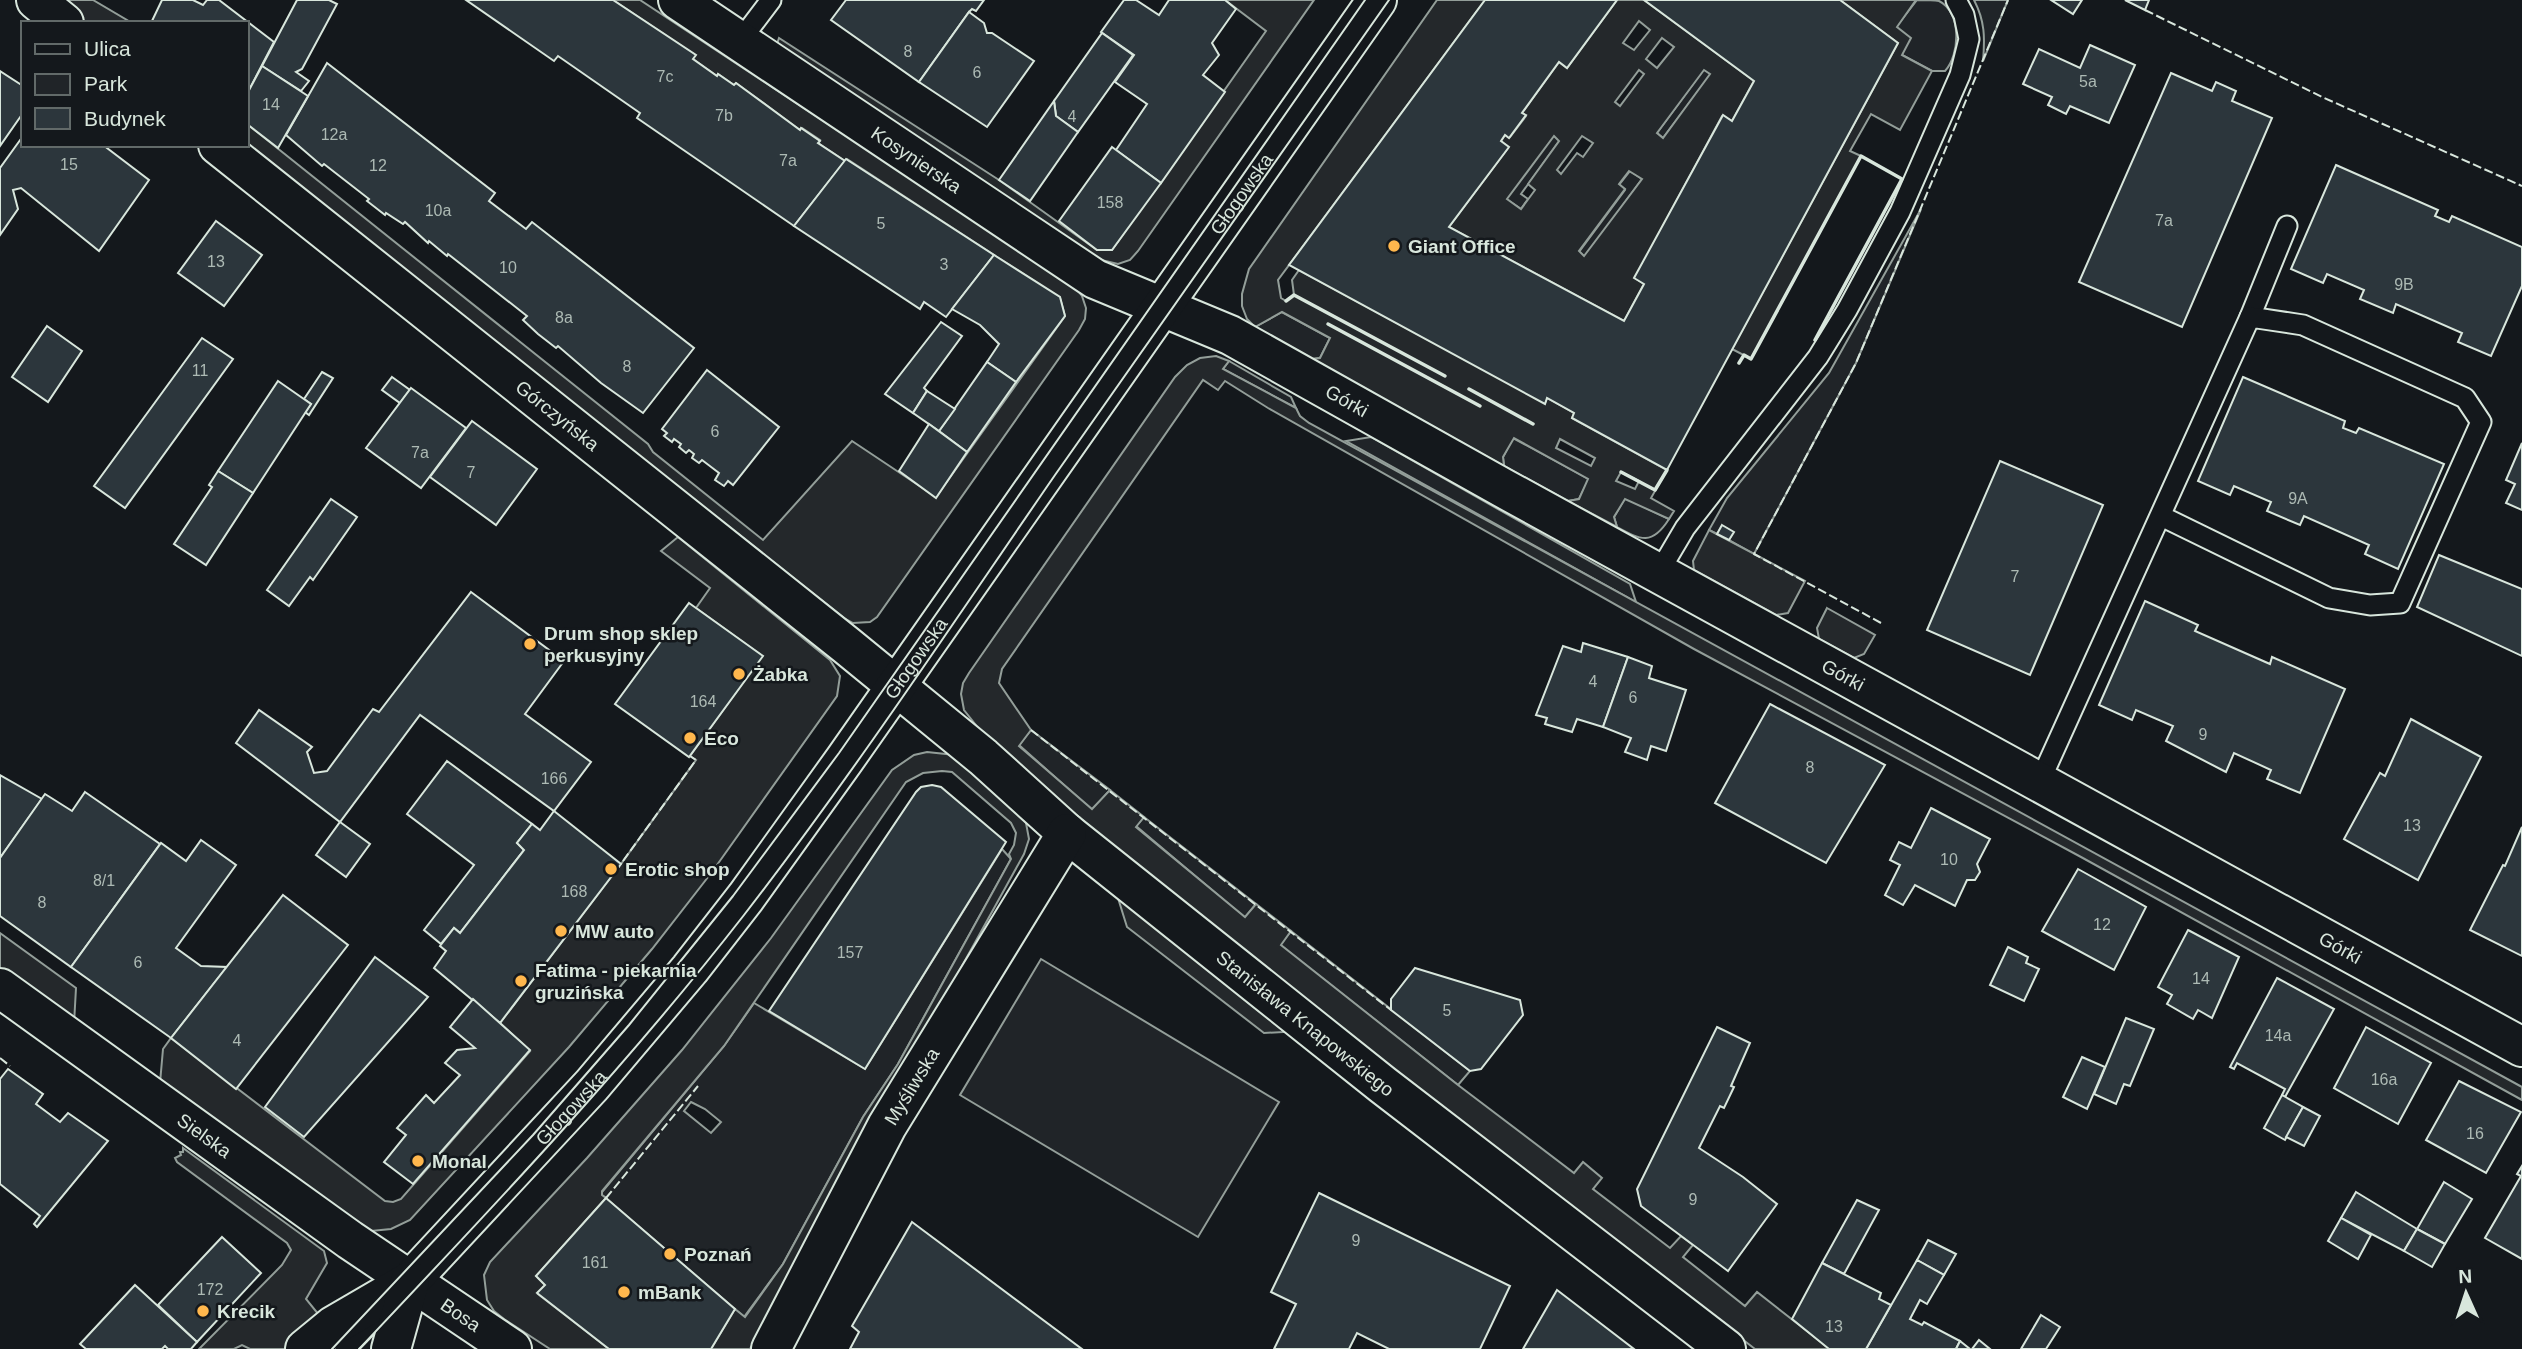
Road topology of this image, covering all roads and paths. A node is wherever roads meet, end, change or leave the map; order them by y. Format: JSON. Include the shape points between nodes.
{"nodes":[{"id":1,"x":36,"y":0,"type":"edge"},
{"id":2,"x":678,"y":0,"type":"edge"},
{"id":3,"x":771,"y":0,"type":"edge"},
{"id":4,"x":1377,"y":0,"type":"edge"},
{"id":5,"x":1956,"y":0,"type":"edge"},
{"id":6,"x":62,"y":21,"type":"edge"},
{"id":7,"x":740,"y":41,"type":"junction"},
{"id":8,"x":221,"y":147,"type":"edge"},
{"id":9,"x":2287,"y":226,"type":"dead end"},
{"id":10,"x":1162,"y":306,"type":"junction"},
{"id":11,"x":2250,"y":317,"type":"junction"},
{"id":12,"x":2161,"y":516,"type":"junction"},
{"id":13,"x":1659,"y":572,"type":"junction"},
{"id":14,"x":896,"y":686,"type":"junction"},
{"id":15,"x":2040,"y":781,"type":"junction"},
{"id":16,"x":1067,"y":833,"type":"junction"},
{"id":17,"x":0,"y":988,"type":"edge"},
{"id":18,"x":2522,"y":1047,"type":"edge"},
{"id":19,"x":410,"y":1282,"type":"junction"},
{"id":20,"x":305,"y":1349,"type":"edge"},
{"id":21,"x":345,"y":1349,"type":"edge"},
{"id":22,"x":391,"y":1349,"type":"edge"},
{"id":23,"x":512,"y":1349,"type":"edge"},
{"id":24,"x":771,"y":1349,"type":"edge"},
{"id":25,"x":1726,"y":1349,"type":"edge"}],
"edges":[{"from":1,"to":6,"type":"street"},
{"from":2,"to":7,"type":"street","name":"Kosynierska"},
{"from":3,"to":7,"type":"lane"},
{"from":4,"to":10,"type":"street","name":"Głogowska"},
{"from":5,"to":13,"type":"lane","via":[[1969,39],[1960,75],[1900,212],[1818,357],[1685,528]]},
{"from":7,"to":10,"type":"street","name":"Kosynierska","via":[[1095,279]]},
{"from":8,"to":14,"type":"street","name":"Górczyńska"},
{"from":9,"to":11,"type":"lane"},
{"from":10,"to":13,"type":"street","name":"Górki","via":[[1230,335]]},
{"from":10,"to":14,"type":"street","name":"Głogowska"},
{"from":11,"to":12,"type":"lane"},
{"from":11,"to":12,"type":"lane","via":[[2316,330],[2465,398],[2481,422],[2400,603],[2370,605],[2329,598]]},
{"from":12,"to":15,"type":"lane"},
{"from":13,"to":15,"type":"street","name":"Górki"},
{"from":14,"to":16,"type":"street","name":"Stanisława Knapowskiego"},
{"from":14,"to":19,"type":"street","name":"Głogowska","via":[[682,978],[583,1095]]},
{"from":15,"to":18,"type":"street","name":"Górki"},
{"from":16,"to":24,"type":"street","name":"Myśliwska","via":[[887,1126]]},
{"from":16,"to":25,"type":"street","name":"Stanisława Knapowskiego"},
{"from":17,"to":19,"type":"street","name":"Sielska"},
{"from":19,"to":20,"type":"street","name":"Głogowska","via":[[333,1326]]},
{"from":19,"to":21,"type":"lane"},
{"from":19,"to":22,"type":"street","name":"Głogowska"},
{"from":19,"to":23,"type":"street","name":"Bosa"}]}
